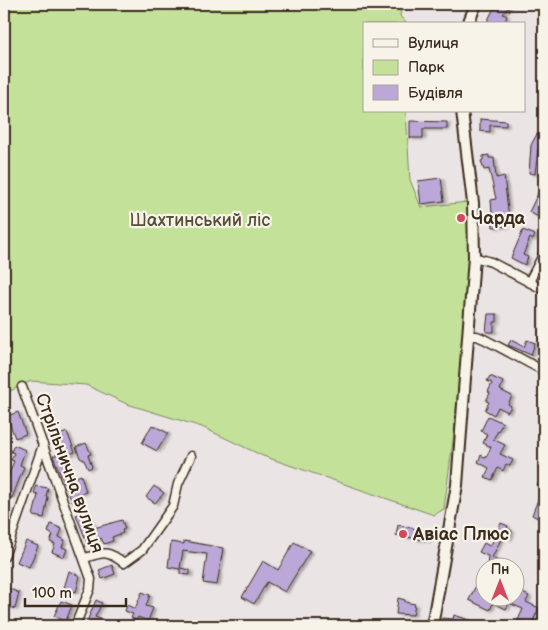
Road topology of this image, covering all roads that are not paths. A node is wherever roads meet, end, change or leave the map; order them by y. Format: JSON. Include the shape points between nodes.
{"nodes":[{"id":1,"x":476,"y":4,"type":"edge"},
{"id":2,"x":469,"y":22,"type":"edge"},
{"id":3,"x":462,"y":112,"type":"edge"},
{"id":4,"x":544,"y":253,"type":"edge"},
{"id":5,"x":474,"y":257,"type":"junction"},
{"id":6,"x":529,"y":282,"type":"junction"},
{"id":7,"x":544,"y":290,"type":"edge"},
{"id":8,"x":469,"y":336,"type":"junction"},
{"id":9,"x":544,"y":371,"type":"edge"},
{"id":10,"x":22,"y":387,"type":"dead end"},
{"id":11,"x":43,"y":445,"type":"junction"},
{"id":12,"x":191,"y":456,"type":"dead end"},
{"id":13,"x":4,"y":558,"type":"edge"},
{"id":14,"x":85,"y":558,"type":"junction"},
{"id":15,"x":75,"y":626,"type":"edge"},
{"id":16,"x":432,"y":626,"type":"edge"}],
"edges":[{"from":1,"to":2,"type":"street"},
{"from":3,"to":5,"type":"street","via":[[473,203]]},
{"from":4,"to":6,"type":"street"},
{"from":5,"to":6,"type":"street"},
{"from":5,"to":8,"type":"street"},
{"from":6,"to":7,"type":"street"},
{"from":8,"to":9,"type":"street","via":[[484,339]]},
{"from":8,"to":16,"type":"street","via":[[458,470]]},
{"from":10,"to":11,"type":"street","name":"Стрільнична вулиця"},
{"from":11,"to":13,"type":"street"},
{"from":11,"to":14,"type":"street","name":"Стрільнична вулиця"},
{"from":12,"to":14,"type":"street","via":[[178,484],[173,506],[142,550],[124,562],[112,553],[104,552]]},
{"from":14,"to":15,"type":"street","name":"Стрільнична вулиця","via":[[91,578],[90,589]]}]}
